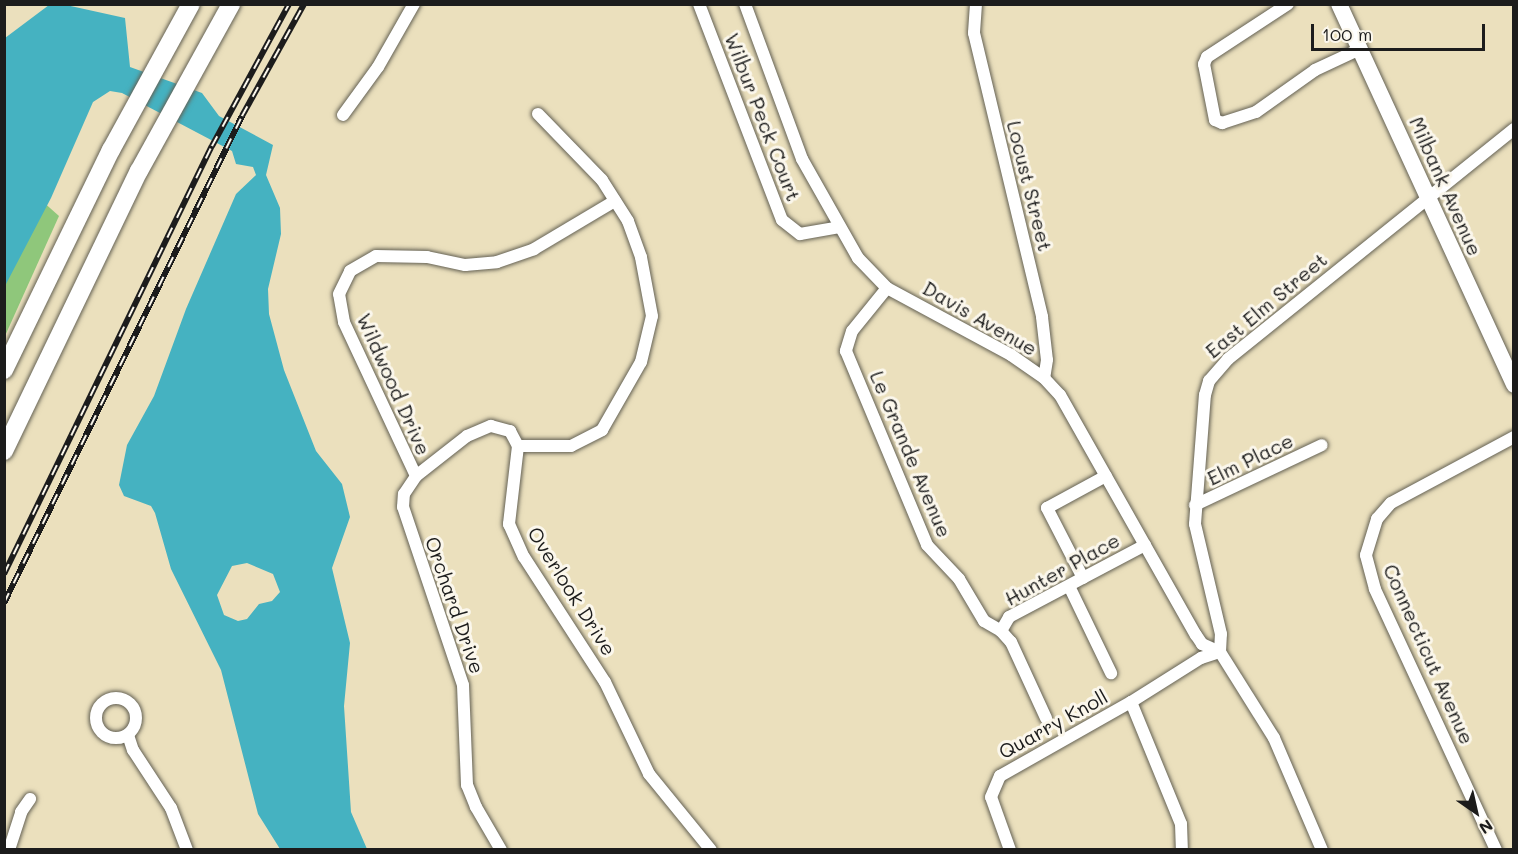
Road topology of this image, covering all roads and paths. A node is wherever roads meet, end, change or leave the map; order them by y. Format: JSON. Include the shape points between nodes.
{"nodes":[{"id":1,"x":191,"y":4,"type":"edge"},
{"id":2,"x":231,"y":4,"type":"edge"},
{"id":3,"x":414,"y":4,"type":"edge"},
{"id":4,"x":699,"y":4,"type":"edge"},
{"id":5,"x":745,"y":4,"type":"edge"},
{"id":6,"x":976,"y":4,"type":"edge"},
{"id":7,"x":1288,"y":4,"type":"edge"},
{"id":8,"x":1339,"y":4,"type":"edge"},
{"id":9,"x":1360,"y":49,"type":"junction"},
{"id":10,"x":538,"y":114,"type":"dead end"},
{"id":11,"x":343,"y":115,"type":"dead end"},
{"id":12,"x":1514,"y":129,"type":"edge"},
{"id":13,"x":1429,"y":198,"type":"junction"},
{"id":14,"x":615,"y":201,"type":"junction"},
{"id":15,"x":839,"y":227,"type":"junction"},
{"id":16,"x":887,"y":288,"type":"junction"},
{"id":17,"x":4,"y":370,"type":"edge"},
{"id":18,"x":1044,"y":378,"type":"junction"},
{"id":19,"x":1514,"y":385,"type":"edge"},
{"id":20,"x":1514,"y":437,"type":"edge"},
{"id":21,"x":1322,"y":445,"type":"dead end"},
{"id":22,"x":518,"y":446,"type":"junction"},
{"id":23,"x":4,"y":451,"type":"edge"},
{"id":24,"x":416,"y":476,"type":"junction"},
{"id":25,"x":1106,"y":476,"type":"junction"},
{"id":26,"x":1195,"y":505,"type":"junction"},
{"id":27,"x":1145,"y":545,"type":"junction"},
{"id":28,"x":1083,"y":579,"type":"junction"},
{"id":29,"x":1069,"y":586,"type":"junction"},
{"id":30,"x":1001,"y":631,"type":"junction"},
{"id":31,"x":1220,"y":652,"type":"junction"},
{"id":32,"x":1111,"y":673,"type":"dead end"},
{"id":33,"x":1131,"y":702,"type":"junction"},
{"id":34,"x":1046,"y":718,"type":"dead end"},
{"id":35,"x":128,"y":735,"type":"dead end"},
{"id":36,"x":30,"y":799,"type":"dead end"},
{"id":37,"x":9,"y":849,"type":"edge"},
{"id":38,"x":187,"y":849,"type":"edge"},
{"id":39,"x":501,"y":849,"type":"edge"},
{"id":40,"x":711,"y":849,"type":"edge"},
{"id":41,"x":1010,"y":849,"type":"edge"},
{"id":42,"x":1182,"y":849,"type":"edge"},
{"id":43,"x":1323,"y":849,"type":"edge"},
{"id":44,"x":1496,"y":849,"type":"edge"}],
"edges":[{"from":1,"to":17,"type":"highway","via":[[133,108]]},
{"from":2,"to":23,"type":"highway","via":[[163,125]]},
{"from":3,"to":11,"type":"street","via":[[378,67]]},
{"from":4,"to":15,"type":"street","name":"Wilbur Peck Court","via":[[782,220],[800,234]]},
{"from":5,"to":15,"type":"street","name":"Davis Avenue","via":[[784,117]]},
{"from":6,"to":18,"type":"street","name":"Locust Street","via":[[974,33],[1042,317],[1047,360]]},
{"from":7,"to":9,"type":"street","via":[[1208,57],[1204,64],[1215,120],[1222,123],[1256,112],[1315,70]]},
{"from":8,"to":9,"type":"main road","name":"Milbank Avenue"},
{"from":9,"to":13,"type":"main road","name":"Milbank Avenue"},
{"from":10,"to":14,"type":"street","via":[[602,180]]},
{"from":12,"to":13,"type":"street","name":"East Elm Street"},
{"from":13,"to":19,"type":"main road","name":"Milbank Avenue"},
{"from":13,"to":26,"type":"street","name":"East Elm Street","via":[[1216,371],[1209,381],[1201,417]]},
{"from":14,"to":22,"type":"street","via":[[634,236],[648,286],[652,316],[641,362],[610,418],[590,439],[572,446]]},
{"from":14,"to":24,"type":"street","name":"Wildwood Drive","via":[[534,249],[497,262],[465,265],[413,255],[376,256],[350,271],[339,294],[344,322]]},
{"from":15,"to":16,"type":"street","name":"Davis Avenue","via":[[872,276]]},
{"from":16,"to":18,"type":"street","name":"Davis Avenue","via":[[1011,355]]},
{"from":16,"to":30,"type":"street","name":"Le Grande Avenue","via":[[852,331],[846,351],[927,545],[959,579],[984,621]]},
{"from":18,"to":25,"type":"street","name":"Davis Avenue","via":[[1068,405]]},
{"from":20,"to":44,"type":"street","name":"Connecticut Avenue","via":[[1391,503],[1374,526],[1366,555],[1375,589]]},
{"from":21,"to":26,"type":"street","name":"Elm Place","via":[[1211,501]]},
{"from":22,"to":24,"type":"street","via":[[510,431],[491,426],[480,429]]},
{"from":22,"to":40,"type":"street","name":"Overlook Drive","via":[[508,509],[515,539],[615,700],[649,774]]},
{"from":24,"to":39,"type":"street","name":"Orchard Drive","via":[[404,494],[403,507],[463,685],[467,785]]},
{"from":25,"to":27,"type":"street","name":"Davis Avenue"},
{"from":25,"to":28,"type":"street","via":[[1047,507]]},
{"from":26,"to":31,"type":"street","name":"East Elm Street","via":[[1197,545],[1221,634]]},
{"from":27,"to":28,"type":"street","name":"Hunter Place"},
{"from":27,"to":31,"type":"street","name":"Davis Avenue","via":[[1202,644]]},
{"from":28,"to":29,"type":"street","name":"Hunter Place"},
{"from":29,"to":30,"type":"street","name":"Hunter Place","via":[[1009,617]]},
{"from":29,"to":32,"type":"street"},
{"from":30,"to":34,"type":"street","name":"Le Grande Avenue","via":[[1011,642]]},
{"from":31,"to":33,"type":"street","name":"Quarry Knoll","via":[[1201,658]]},
{"from":31,"to":43,"type":"street","name":"East Elm Street","via":[[1274,738]]},
{"from":33,"to":41,"type":"street","name":"Quarry Knoll","via":[[1000,776],[991,796]]},
{"from":33,"to":42,"type":"street","name":"Quarry Knoll","via":[[1184,834]]},
{"from":35,"to":38,"type":"street","via":[[133,750],[171,808]]},
{"from":36,"to":37,"type":"street","via":[[21,812]]}]}
